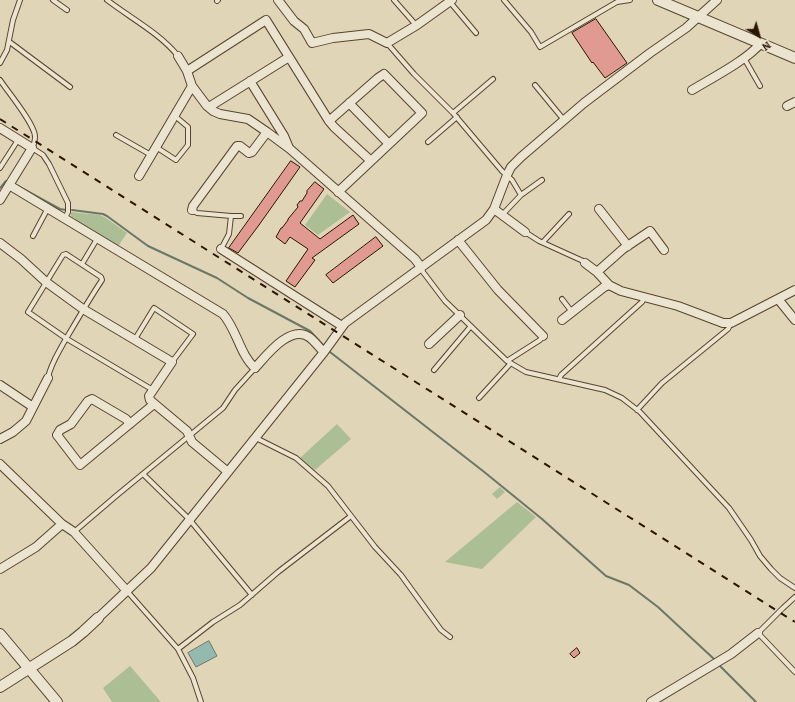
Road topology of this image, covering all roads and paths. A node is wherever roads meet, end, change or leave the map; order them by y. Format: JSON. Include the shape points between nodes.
{"nodes":[{"id":1,"x":20,"y":0,"type":"edge"},
{"id":2,"x":53,"y":0,"type":"edge"},
{"id":3,"x":106,"y":0,"type":"edge"},
{"id":4,"x":278,"y":0,"type":"edge"},
{"id":5,"x":394,"y":0,"type":"edge"},
{"id":6,"x":630,"y":0,"type":"edge"},
{"id":7,"x":658,"y":0,"type":"edge"},
{"id":8,"x":717,"y":0,"type":"edge"},
{"id":9,"x":451,"y":1,"type":"edge"},
{"id":10,"x":507,"y":1,"type":"edge"},
{"id":11,"x":67,"y":10,"type":"dead end"},
{"id":12,"x":699,"y":18,"type":"junction"},
{"id":13,"x":417,"y":25,"type":"junction"},
{"id":14,"x":476,"y":33,"type":"dead end"},
{"id":15,"x":9,"y":42,"type":"junction"},
{"id":16,"x":387,"y":43,"type":"junction"},
{"id":17,"x":761,"y":43,"type":"junction"},
{"id":18,"x":178,"y":56,"type":"joint"},
{"id":19,"x":289,"y":57,"type":"junction"},
{"id":20,"x":743,"y":58,"type":"junction"},
{"id":21,"x":795,"y":58,"type":"edge"},
{"id":22,"x":0,"y":63,"type":"edge"},
{"id":23,"x":187,"y":71,"type":"junction"},
{"id":24,"x":493,"y":78,"type":"dead end"},
{"id":25,"x":0,"y":80,"type":"edge"},
{"id":26,"x":250,"y":81,"type":"junction"},
{"id":27,"x":535,"y":85,"type":"dead end"},
{"id":28,"x":70,"y":86,"type":"dead end"},
{"id":29,"x":192,"y":86,"type":"junction"},
{"id":30,"x":760,"y":86,"type":"dead end"},
{"id":31,"x":692,"y":90,"type":"dead end"},
{"id":32,"x":795,"y":102,"type":"edge"},
{"id":33,"x":349,"y":103,"type":"junction"},
{"id":34,"x":787,"y":106,"type":"dead end"},
{"id":35,"x":209,"y":108,"type":"junction"},
{"id":36,"x":454,"y":113,"type":"junction"},
{"id":37,"x":174,"y":116,"type":"junction"},
{"id":38,"x":457,"y":117,"type":"junction"},
{"id":39,"x":329,"y":121,"type":"junction"},
{"id":40,"x":565,"y":121,"type":"junction"},
{"id":41,"x":0,"y":128,"type":"edge"},
{"id":42,"x":267,"y":132,"type":"junction"},
{"id":43,"x":116,"y":135,"type":"dead end"},
{"id":44,"x":18,"y":140,"type":"junction"},
{"id":45,"x":428,"y":142,"type":"dead end"},
{"id":46,"x":389,"y":144,"type":"junction"},
{"id":47,"x":156,"y":147,"type":"junction"},
{"id":48,"x":32,"y":148,"type":"junction"},
{"id":49,"x":290,"y":149,"type":"junction"},
{"id":50,"x":151,"y":155,"type":"junction"},
{"id":51,"x":371,"y":161,"type":"junction"},
{"id":52,"x":0,"y":168,"type":"edge"},
{"id":53,"x":507,"y":175,"type":"junction"},
{"id":54,"x":139,"y":176,"type":"dead end"},
{"id":55,"x":542,"y":180,"type":"dead end"},
{"id":56,"x":9,"y":185,"type":"junction"},
{"id":57,"x":338,"y":192,"type":"junction"},
{"id":58,"x":521,"y":194,"type":"junction"},
{"id":59,"x":0,"y":200,"type":"edge"},
{"id":60,"x":49,"y":208,"type":"junction"},
{"id":61,"x":494,"y":209,"type":"junction"},
{"id":62,"x":599,"y":209,"type":"dead end"},
{"id":63,"x":192,"y":210,"type":"joint"},
{"id":64,"x":569,"y":214,"type":"dead end"},
{"id":65,"x":502,"y":215,"type":"junction"},
{"id":66,"x":231,"y":216,"type":"junction"},
{"id":67,"x":241,"y":216,"type":"dead end"},
{"id":68,"x":65,"y":218,"type":"junction"},
{"id":69,"x":526,"y":232,"type":"joint"},
{"id":70,"x":33,"y":236,"type":"dead end"},
{"id":71,"x":97,"y":239,"type":"junction"},
{"id":72,"x":458,"y":240,"type":"junction"},
{"id":73,"x":543,"y":242,"type":"junction"},
{"id":74,"x":0,"y":243,"type":"edge"},
{"id":75,"x":628,"y":246,"type":"junction"},
{"id":76,"x":221,"y":249,"type":"joint"},
{"id":77,"x":664,"y":250,"type":"dead end"},
{"id":78,"x":585,"y":263,"type":"joint"},
{"id":79,"x":82,"y":264,"type":"junction"},
{"id":80,"x":421,"y":267,"type":"junction"},
{"id":81,"x":597,"y":272,"type":"junction"},
{"id":82,"x":46,"y":282,"type":"junction"},
{"id":83,"x":609,"y":285,"type":"junction"},
{"id":84,"x":795,"y":290,"type":"edge"},
{"id":85,"x":644,"y":298,"type":"junction"},
{"id":86,"x":562,"y":299,"type":"dead end"},
{"id":87,"x":778,"y":299,"type":"junction"},
{"id":88,"x":83,"y":309,"type":"junction"},
{"id":89,"x":572,"y":312,"type":"junction"},
{"id":90,"x":460,"y":315,"type":"junction"},
{"id":91,"x":562,"y":320,"type":"dead end"},
{"id":92,"x":795,"y":320,"type":"edge"},
{"id":93,"x":731,"y":323,"type":"junction"},
{"id":94,"x":342,"y":326,"type":"junction"},
{"id":95,"x":471,"y":326,"type":"junction"},
{"id":96,"x":543,"y":336,"type":"joint"},
{"id":97,"x":66,"y":339,"type":"junction"},
{"id":98,"x":135,"y":340,"type":"junction"},
{"id":99,"x":429,"y":344,"type":"dead end"},
{"id":100,"x":324,"y":352,"type":"junction"},
{"id":101,"x":172,"y":362,"type":"junction"},
{"id":102,"x":509,"y":362,"type":"junction"},
{"id":103,"x":254,"y":368,"type":"junction"},
{"id":104,"x":434,"y":370,"type":"dead end"},
{"id":105,"x":48,"y":378,"type":"joint"},
{"id":106,"x":559,"y":379,"type":"junction"},
{"id":107,"x":0,"y":385,"type":"edge"},
{"id":108,"x":153,"y":390,"type":"junction"},
{"id":109,"x":479,"y":398,"type":"dead end"},
{"id":110,"x":154,"y":404,"type":"junction"},
{"id":111,"x":34,"y":407,"type":"junction"},
{"id":112,"x":637,"y":410,"type":"junction"},
{"id":113,"x":130,"y":424,"type":"junction"},
{"id":114,"x":2,"y":435,"type":"edge"},
{"id":115,"x":189,"y":436,"type":"junction"},
{"id":116,"x":256,"y":438,"type":"junction"},
{"id":117,"x":0,"y":464,"type":"edge"},
{"id":118,"x":228,"y":472,"type":"junction"},
{"id":119,"x":143,"y":474,"type":"junction"},
{"id":120,"x":351,"y":516,"type":"junction"},
{"id":121,"x":190,"y":519,"type":"junction"},
{"id":122,"x":62,"y":524,"type":"junction"},
{"id":123,"x":74,"y":532,"type":"junction"},
{"id":124,"x":0,"y":569,"type":"edge"},
{"id":125,"x":795,"y":588,"type":"edge"},
{"id":126,"x":127,"y":591,"type":"junction"},
{"id":127,"x":252,"y":595,"type":"junction"},
{"id":128,"x":795,"y":597,"type":"edge"},
{"id":129,"x":98,"y":618,"type":"joint"},
{"id":130,"x":758,"y":633,"type":"junction"},
{"id":131,"x":0,"y":634,"type":"edge"},
{"id":132,"x":450,"y":637,"type":"dead end"},
{"id":133,"x":178,"y":649,"type":"junction"},
{"id":134,"x":29,"y":669,"type":"junction"},
{"id":135,"x":795,"y":672,"type":"edge"},
{"id":136,"x":0,"y":687,"type":"edge"},
{"id":137,"x":57,"y":702,"type":"edge"},
{"id":138,"x":201,"y":702,"type":"edge"},
{"id":139,"x":651,"y":702,"type":"edge"}],
"edges":[{"from":1,"to":15,"type":"lane"},
{"from":2,"to":11,"type":"lane"},
{"from":3,"to":18,"type":"lane","via":[[170,45]]},
{"from":4,"to":16,"type":"street","via":[[294,21],[304,29],[312,43],[369,34]]},
{"from":5,"to":13,"type":"lane"},
{"from":6,"to":10,"type":"lane","via":[[617,2],[540,48]]},
{"from":7,"to":12,"type":"street"},
{"from":8,"to":12,"type":"street"},
{"from":9,"to":13,"type":"street"},
{"from":9,"to":14,"type":"lane"},
{"from":12,"to":17,"type":"street"},
{"from":12,"to":40,"type":"street"},
{"from":13,"to":16,"type":"street"},
{"from":15,"to":22,"type":"lane"},
{"from":15,"to":28,"type":"lane"},
{"from":16,"to":36,"type":"lane"},
{"from":17,"to":20,"type":"street"},
{"from":17,"to":21,"type":"street"},
{"from":18,"to":23,"type":"street"},
{"from":19,"to":23,"type":"street","via":[[266,20]]},
{"from":19,"to":26,"type":"street"},
{"from":19,"to":39,"type":"street"},
{"from":20,"to":30,"type":"lane"},
{"from":20,"to":31,"type":"street"},
{"from":23,"to":29,"type":"street"},
{"from":24,"to":36,"type":"lane"},
{"from":25,"to":48,"type":"lane","via":[[32,127],[35,136]]},
{"from":26,"to":35,"type":"street"},
{"from":26,"to":49,"type":"street"},
{"from":27,"to":40,"type":"lane"},
{"from":29,"to":35,"type":"street"},
{"from":29,"to":37,"type":"street"},
{"from":32,"to":34,"type":"street"},
{"from":33,"to":39,"type":"street"},
{"from":33,"to":46,"type":"street"},
{"from":33,"to":46,"type":"street","via":[[384,74],[390,80],[422,113]]},
{"from":35,"to":42,"type":"street","via":[[220,114],[248,118]]},
{"from":36,"to":38,"type":"lane"},
{"from":37,"to":47,"type":"street"},
{"from":37,"to":47,"type":"lane","via":[[188,127],[188,145],[176,160]]},
{"from":38,"to":45,"type":"lane"},
{"from":38,"to":53,"type":"lane"},
{"from":39,"to":51,"type":"street"},
{"from":40,"to":53,"type":"street","via":[[521,157]]},
{"from":41,"to":44,"type":"street"},
{"from":42,"to":49,"type":"street"},
{"from":42,"to":63,"type":"street","via":[[252,152],[249,153],[237,146]]},
{"from":43,"to":50,"type":"lane"},
{"from":44,"to":48,"type":"street"},
{"from":44,"to":52,"type":"lane"},
{"from":46,"to":51,"type":"street"},
{"from":47,"to":50,"type":"street"},
{"from":48,"to":56,"type":"street"},
{"from":48,"to":68,"type":"lane","via":[[43,155],[49,164],[68,203]]},
{"from":49,"to":57,"type":"street"},
{"from":50,"to":54,"type":"street"},
{"from":51,"to":57,"type":"street"},
{"from":53,"to":58,"type":"lane"},
{"from":53,"to":61,"type":"street"},
{"from":55,"to":58,"type":"lane"},
{"from":56,"to":59,"type":"street"},
{"from":56,"to":60,"type":"street"},
{"from":57,"to":80,"type":"street"},
{"from":58,"to":65,"type":"lane"},
{"from":60,"to":68,"type":"street"},
{"from":60,"to":70,"type":"lane"},
{"from":61,"to":65,"type":"street"},
{"from":61,"to":72,"type":"street","via":[[486,220]]},
{"from":62,"to":75,"type":"street"},
{"from":63,"to":66,"type":"lane","via":[[197,213]]},
{"from":64,"to":73,"type":"lane"},
{"from":65,"to":69,"type":"street"},
{"from":66,"to":67,"type":"lane"},
{"from":66,"to":76,"type":"lane","via":[[229,234]]},
{"from":68,"to":71,"type":"street"},
{"from":69,"to":73,"type":"lane"},
{"from":71,"to":79,"type":"lane"},
{"from":71,"to":103,"type":"street","via":[[222,314],[229,321]]},
{"from":72,"to":80,"type":"street"},
{"from":72,"to":96,"type":"street","via":[[498,290]]},
{"from":73,"to":78,"type":"lane"},
{"from":74,"to":82,"type":"street"},
{"from":75,"to":77,"type":"street","via":[[650,231]]},
{"from":75,"to":81,"type":"street"},
{"from":76,"to":94,"type":"street"},
{"from":78,"to":81,"type":"street"},
{"from":79,"to":82,"type":"lane","via":[[66,254],[63,255]]},
{"from":79,"to":88,"type":"lane","via":[[102,280]]},
{"from":80,"to":90,"type":"lane","via":[[445,301]]},
{"from":80,"to":94,"type":"street"},
{"from":81,"to":83,"type":"street"},
{"from":82,"to":88,"type":"street"},
{"from":82,"to":97,"type":"lane","via":[[28,312]]},
{"from":83,"to":85,"type":"street"},
{"from":83,"to":89,"type":"street"},
{"from":84,"to":87,"type":"street"},
{"from":85,"to":93,"type":"street","via":[[657,299],[724,323]]},
{"from":85,"to":106,"type":"lane"},
{"from":86,"to":89,"type":"lane"},
{"from":87,"to":92,"type":"street"},
{"from":87,"to":93,"type":"street"},
{"from":88,"to":97,"type":"lane"},
{"from":88,"to":98,"type":"street"},
{"from":89,"to":91,"type":"street"},
{"from":90,"to":95,"type":"lane"},
{"from":90,"to":99,"type":"street"},
{"from":93,"to":112,"type":"lane","via":[[728,329],[662,383]]},
{"from":94,"to":100,"type":"street"},
{"from":95,"to":102,"type":"lane"},
{"from":95,"to":104,"type":"lane"},
{"from":96,"to":102,"type":"lane"},
{"from":97,"to":105,"type":"lane","via":[[51,366]]},
{"from":97,"to":108,"type":"lane"},
{"from":98,"to":101,"type":"street"},
{"from":98,"to":101,"type":"lane","via":[[154,308],[193,334]]},
{"from":100,"to":103,"type":"street","via":[[309,336],[288,336]]},
{"from":100,"to":116,"type":"street"},
{"from":101,"to":108,"type":"street"},
{"from":102,"to":106,"type":"lane","via":[[526,372]]},
{"from":102,"to":109,"type":"lane"},
{"from":103,"to":115,"type":"lane","via":[[223,408]]},
{"from":105,"to":111,"type":"street"},
{"from":106,"to":112,"type":"lane","via":[[605,390],[622,398]]},
{"from":107,"to":111,"type":"street"},
{"from":108,"to":110,"type":"street","via":[[149,396]]},
{"from":110,"to":113,"type":"street"},
{"from":110,"to":115,"type":"street","via":[[187,431]]},
{"from":111,"to":114,"type":"street","via":[[20,427]]},
{"from":112,"to":125,"type":"lane","via":[[729,508],[771,569]]},
{"from":113,"to":113,"type":"street","via":[[80,465],[57,435],[60,430],[71,424],[92,399]]},
{"from":115,"to":118,"type":"street","via":[[192,442]]},
{"from":115,"to":119,"type":"lane"},
{"from":116,"to":118,"type":"street"},
{"from":116,"to":120,"type":"lane","via":[[305,465],[328,486]]},
{"from":117,"to":122,"type":"street"},
{"from":118,"to":121,"type":"street"},
{"from":119,"to":121,"type":"lane"},
{"from":119,"to":123,"type":"lane"},
{"from":120,"to":127,"type":"lane"},
{"from":120,"to":132,"type":"lane","via":[[401,575],[441,630]]},
{"from":121,"to":126,"type":"street","via":[[151,568]]},
{"from":121,"to":127,"type":"lane"},
{"from":122,"to":123,"type":"street"},
{"from":122,"to":124,"type":"street","via":[[36,547]]},
{"from":123,"to":126,"type":"street"},
{"from":126,"to":129,"type":"street"},
{"from":126,"to":133,"type":"lane"},
{"from":127,"to":133,"type":"lane"},
{"from":128,"to":130,"type":"lane"},
{"from":129,"to":134,"type":"street","via":[[72,641]]},
{"from":130,"to":135,"type":"lane"},
{"from":130,"to":139,"type":"street","via":[[731,654]]},
{"from":131,"to":134,"type":"street"},
{"from":133,"to":138,"type":"lane","via":[[193,678]]},
{"from":134,"to":136,"type":"street"},
{"from":134,"to":137,"type":"street"}]}
